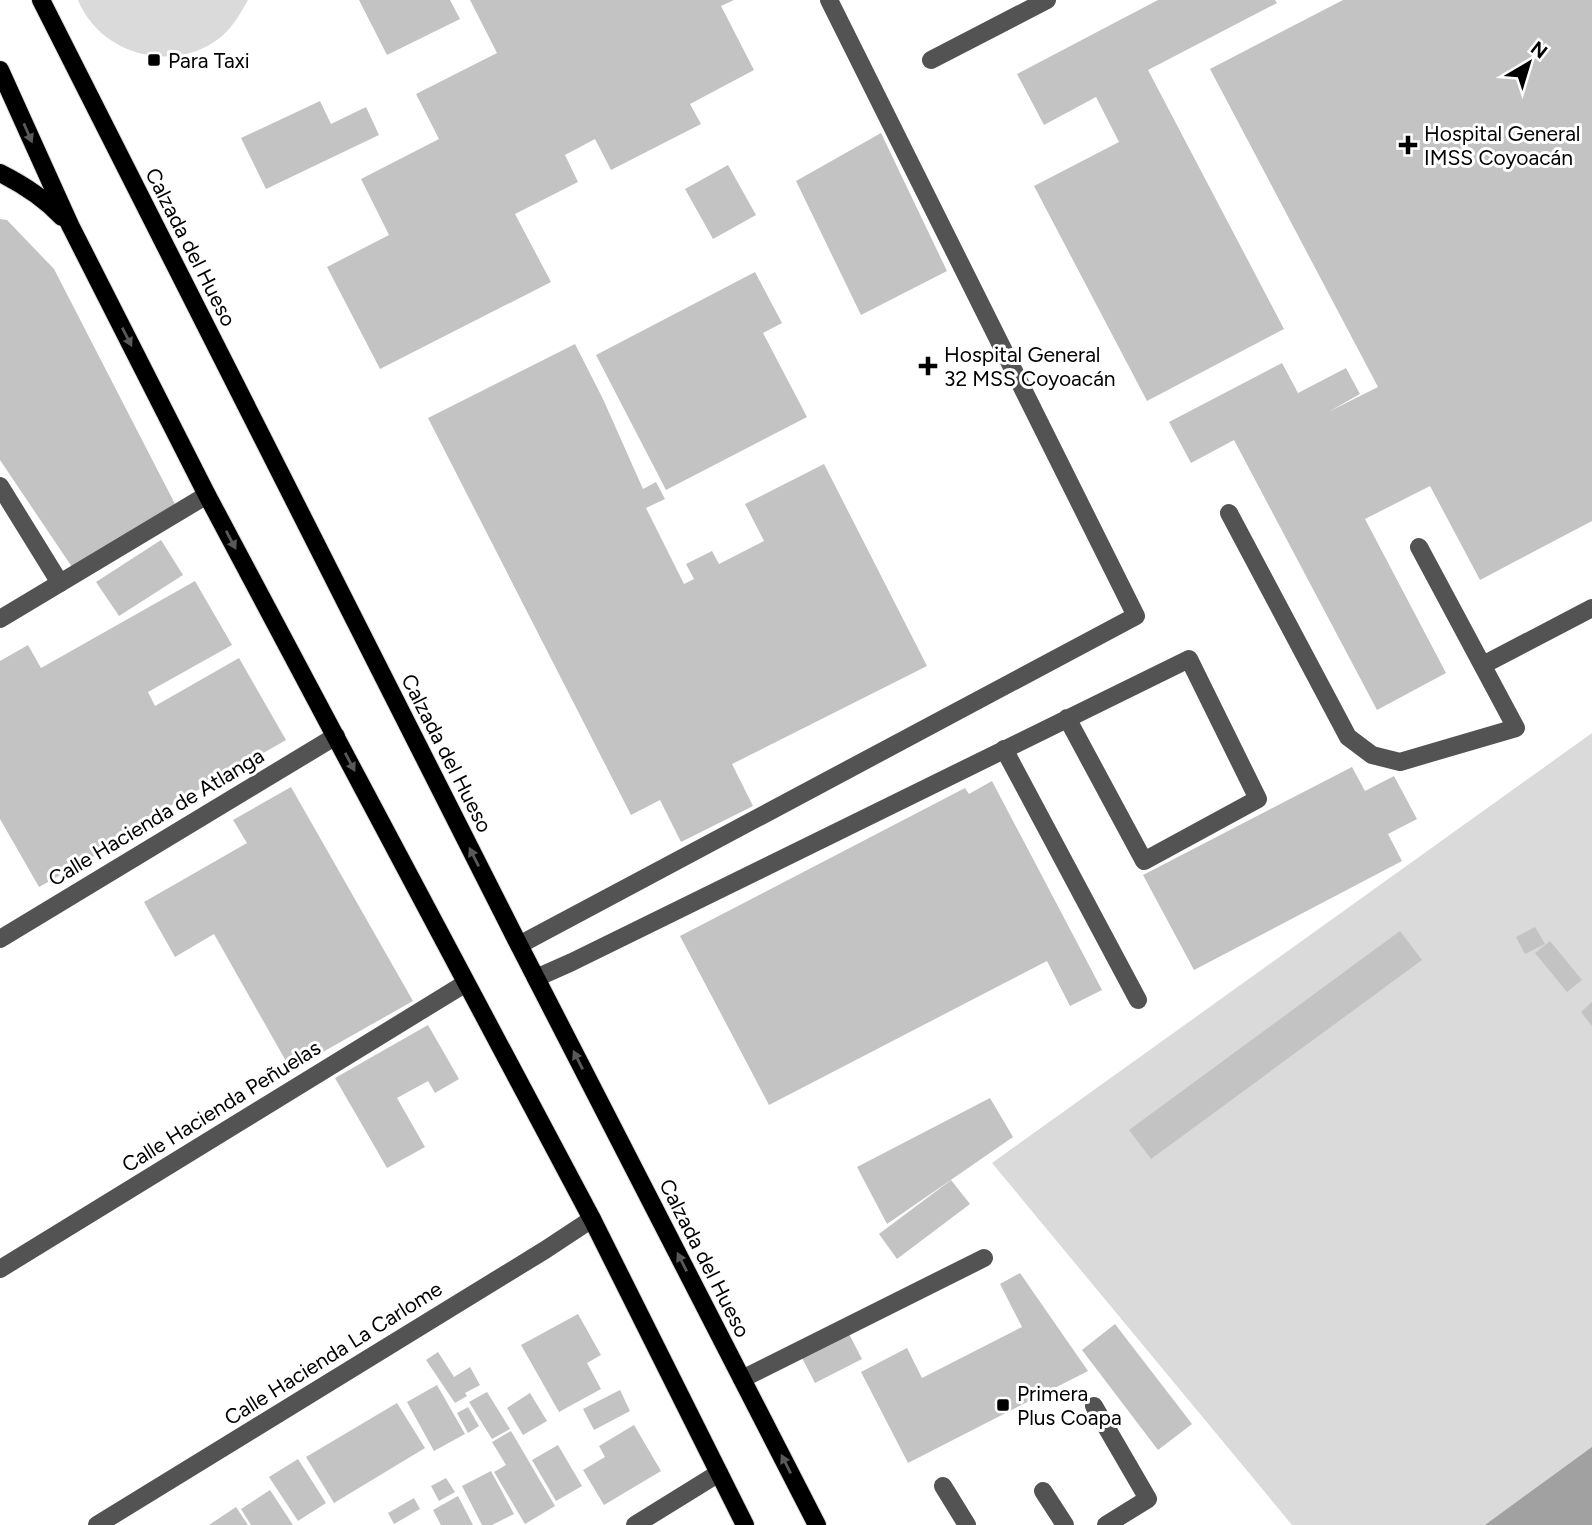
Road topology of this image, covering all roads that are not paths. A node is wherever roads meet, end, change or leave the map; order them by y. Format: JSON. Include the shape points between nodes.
{"nodes":[{"id":1,"x":41,"y":0,"type":"edge"},
{"id":2,"x":829,"y":0,"type":"edge"},
{"id":3,"x":1047,"y":0,"type":"edge"},
{"id":4,"x":931,"y":60,"type":"dead end"},
{"id":5,"x":0,"y":70,"type":"edge"},
{"id":6,"x":0,"y":173,"type":"edge"},
{"id":7,"x":70,"y":225,"type":"junction"},
{"id":8,"x":0,"y":486,"type":"edge"},
{"id":9,"x":207,"y":495,"type":"junction"},
{"id":10,"x":1229,"y":513,"type":"dead end"},
{"id":11,"x":1419,"y":547,"type":"dead end"},
{"id":12,"x":60,"y":583,"type":"junction"},
{"id":13,"x":1592,"y":608,"type":"edge"},
{"id":14,"x":0,"y":619,"type":"edge"},
{"id":15,"x":1483,"y":665,"type":"junction"},
{"id":16,"x":1067,"y":718,"type":"junction"},
{"id":17,"x":336,"y":736,"type":"junction"},
{"id":18,"x":1004,"y":749,"type":"junction"},
{"id":19,"x":0,"y":939,"type":"edge"},
{"id":20,"x":519,"y":945,"type":"junction"},
{"id":21,"x":536,"y":978,"type":"junction"},
{"id":22,"x":466,"y":983,"type":"junction"},
{"id":23,"x":1138,"y":1000,"type":"dead end"},
{"id":24,"x":592,"y":1219,"type":"junction"},
{"id":25,"x":984,"y":1258,"type":"dead end"},
{"id":26,"x":0,"y":1269,"type":"edge"},
{"id":27,"x":742,"y":1379,"type":"junction"},
{"id":28,"x":1094,"y":1406,"type":"dead end"},
{"id":29,"x":719,"y":1473,"type":"junction"},
{"id":30,"x":943,"y":1486,"type":"dead end"},
{"id":31,"x":1043,"y":1491,"type":"dead end"},
{"id":32,"x":97,"y":1525,"type":"edge"},
{"id":33,"x":635,"y":1525,"type":"edge"},
{"id":34,"x":745,"y":1525,"type":"edge"},
{"id":35,"x":817,"y":1525,"type":"edge"},
{"id":36,"x":967,"y":1525,"type":"edge"},
{"id":37,"x":1065,"y":1525,"type":"edge"},
{"id":38,"x":1106,"y":1525,"type":"edge"}],
"edges":[{"from":20,"to":1,"type":"main road","name":"Calzada del Hueso","one_way":true},
{"from":2,"to":20,"type":"street","via":[[1136,616]]},
{"from":3,"to":4,"type":"street"},
{"from":5,"to":7,"type":"main road","one_way":true},
{"from":6,"to":7,"type":"main road","via":[[49,203]]},
{"from":7,"to":9,"type":"main road","one_way":true},
{"from":8,"to":12,"type":"street"},
{"from":9,"to":12,"type":"street"},
{"from":9,"to":17,"type":"main road","one_way":true},
{"from":10,"to":15,"type":"street","via":[[1348,737],[1373,755],[1400,762],[1516,727]]},
{"from":11,"to":15,"type":"street"},
{"from":12,"to":14,"type":"street"},
{"from":13,"to":15,"type":"street"},
{"from":16,"to":16,"type":"street","via":[[1143,861],[1258,799],[1189,659]]},
{"from":16,"to":18,"type":"street"},
{"from":17,"to":19,"type":"street","name":"Calle Hacienda de Atlanga"},
{"from":17,"to":22,"type":"main road","one_way":true},
{"from":18,"to":21,"type":"street"},
{"from":18,"to":23,"type":"street"},
{"from":20,"to":21,"type":"main road","name":"Calzada del Hueso"},
{"from":27,"to":21,"type":"main road","name":"Calzada del Hueso","one_way":true},
{"from":22,"to":24,"type":"main road"},
{"from":22,"to":26,"type":"street","name":"Calle Hacienda Peñuelas"},
{"from":24,"to":29,"type":"main road"},
{"from":24,"to":32,"type":"street","name":"Calle Hacienda La Carlome"},
{"from":25,"to":27,"type":"street"},
{"from":35,"to":27,"type":"main road","name":"Calzada del Hueso","one_way":true},
{"from":28,"to":38,"type":"street","via":[[1148,1499]]},
{"from":29,"to":33,"type":"street"},
{"from":29,"to":34,"type":"main road"},
{"from":30,"to":36,"type":"street"},
{"from":31,"to":37,"type":"street"}]}
